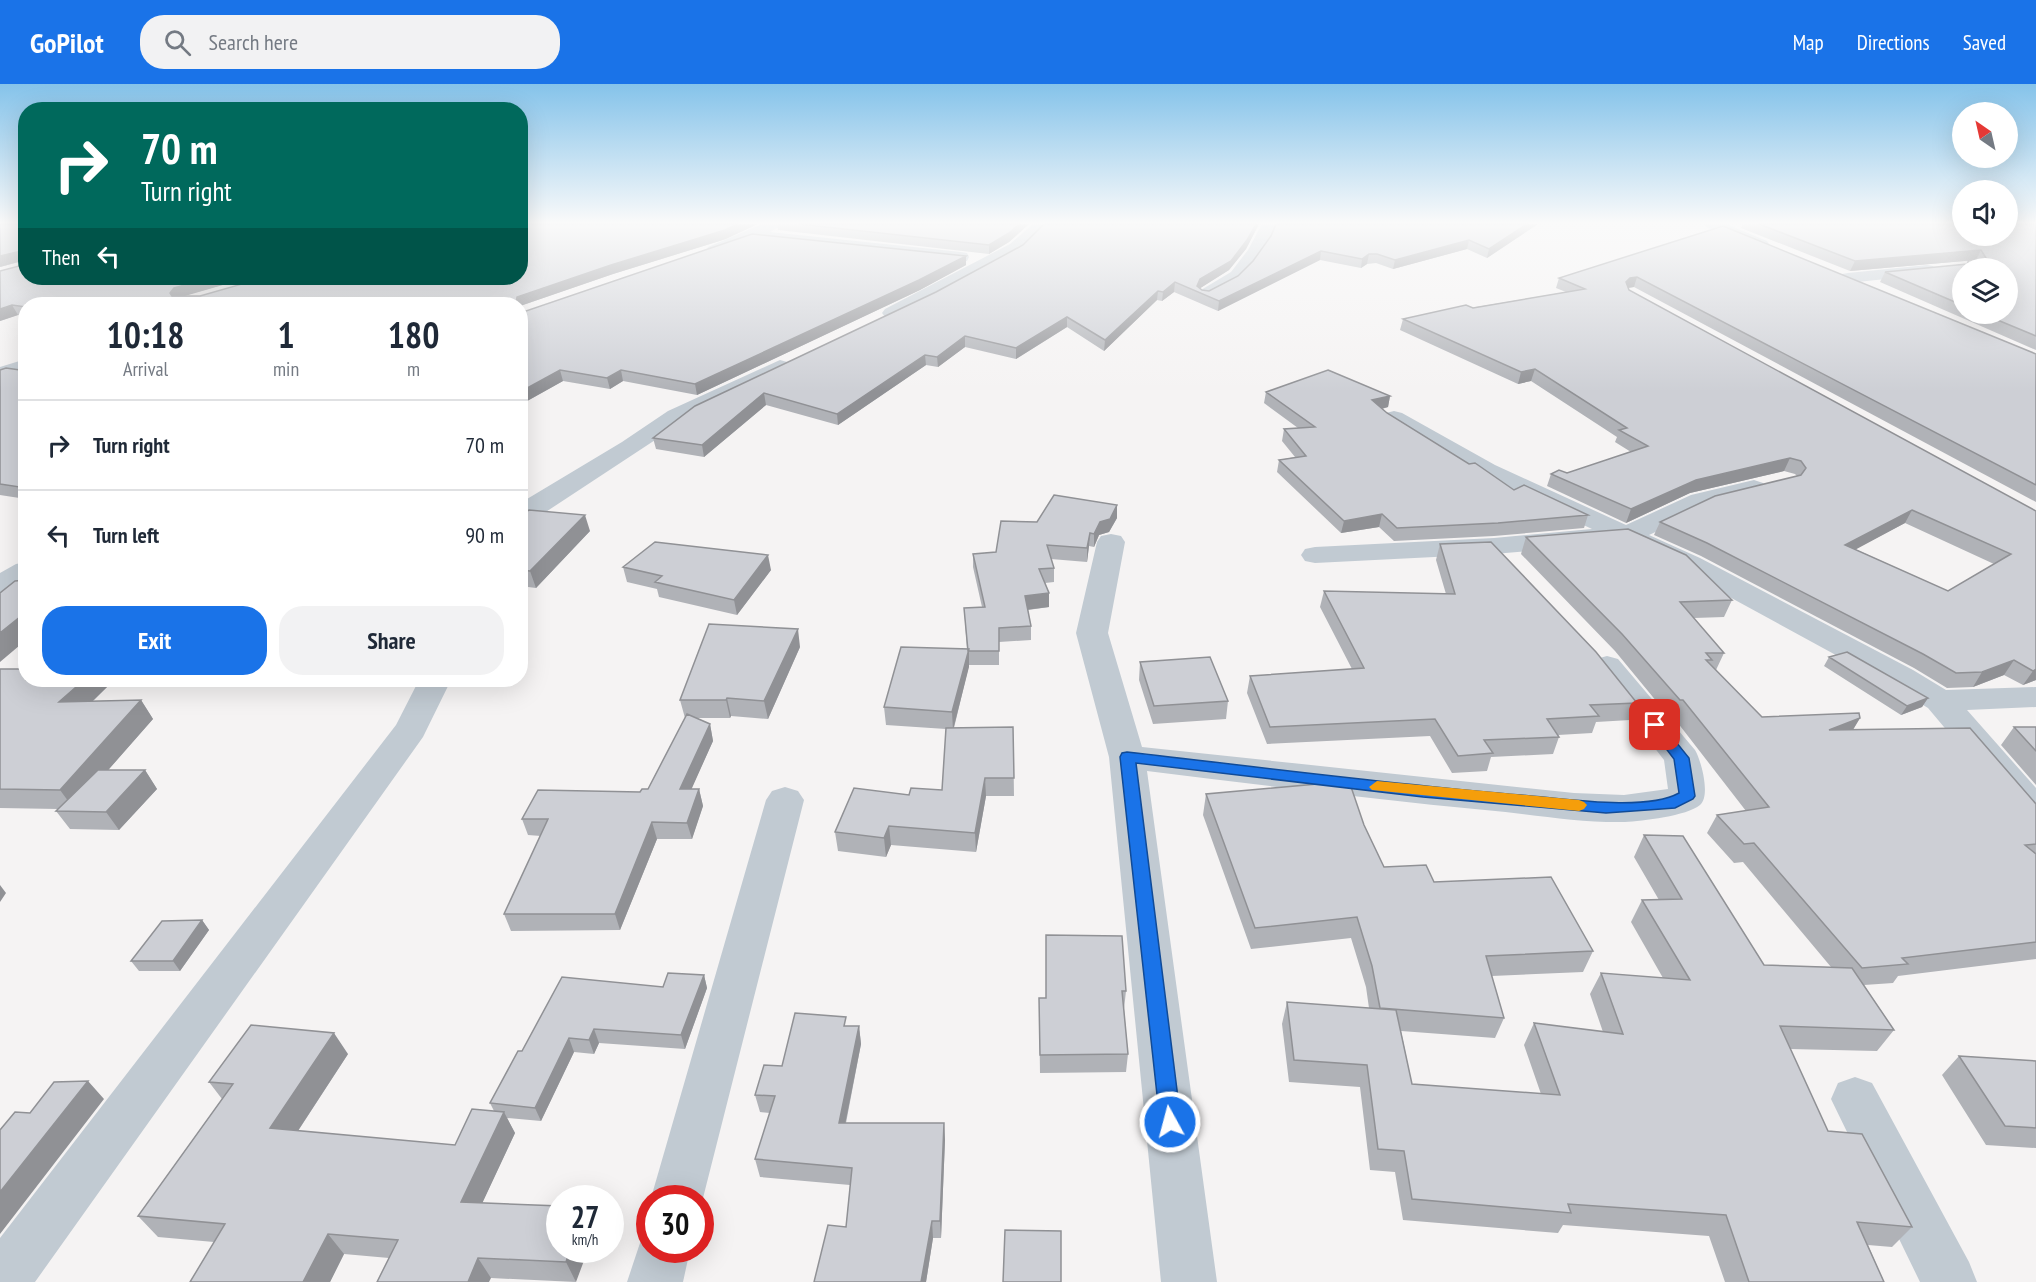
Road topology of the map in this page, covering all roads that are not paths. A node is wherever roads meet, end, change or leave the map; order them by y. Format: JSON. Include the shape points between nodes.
{"nodes":[{"id":1,"x":956,"y":280,"type":"edge"},
{"id":2,"x":1230,"y":280,"type":"edge"},
{"id":3,"x":1852,"y":280,"type":"edge"},
{"id":4,"x":1880,"y":292,"type":"edge"},
{"id":5,"x":1207,"y":294,"type":"edge"},
{"id":6,"x":874,"y":322,"type":"edge"},
{"id":7,"x":799,"y":357,"type":"edge"},
{"id":8,"x":18,"y":367,"type":"edge"},
{"id":9,"x":0,"y":374,"type":"edge"},
{"id":10,"x":1394,"y":418,"type":"edge"},
{"id":11,"x":1774,"y":483,"type":"edge"},
{"id":12,"x":528,"y":511,"type":"edge"},
{"id":13,"x":1628,"y":534,"type":"junction"},
{"id":14,"x":1112,"y":542,"type":"dead end"},
{"id":15,"x":1494,"y":546,"type":"junction"},
{"id":16,"x":1315,"y":555,"type":"dead end"},
{"id":17,"x":18,"y":575,"type":"edge"},
{"id":18,"x":1525,"y":579,"type":"edge"},
{"id":19,"x":0,"y":586,"type":"edge"},
{"id":20,"x":1587,"y":644,"type":"edge"},
{"id":21,"x":432,"y":687,"type":"edge"},
{"id":22,"x":2036,"y":697,"type":"edge"},
{"id":23,"x":1940,"y":701,"type":"junction"},
{"id":24,"x":1127,"y":757,"type":"junction"},
{"id":25,"x":785,"y":800,"type":"dead end"},
{"id":26,"x":2036,"y":812,"type":"edge"},
{"id":27,"x":1856,"y":1098,"type":"dead end"},
{"id":28,"x":681,"y":1185,"type":"edge"},
{"id":29,"x":660,"y":1263,"type":"edge"},
{"id":30,"x":1,"y":1282,"type":"edge"},
{"id":31,"x":655,"y":1282,"type":"edge"},
{"id":32,"x":1189,"y":1282,"type":"edge"},
{"id":33,"x":1949,"y":1282,"type":"edge"}],
"edges":[{"from":1,"to":6,"type":"street"},
{"from":2,"to":5,"type":"street"},
{"from":3,"to":4,"type":"street"},
{"from":7,"to":12,"type":"street","via":[[676,416]]},
{"from":8,"to":9,"type":"street"},
{"from":10,"to":13,"type":"street","via":[[1486,471]]},
{"from":11,"to":13,"type":"street","via":[[1700,501]]},
{"from":13,"to":15,"type":"street"},
{"from":13,"to":23,"type":"street","via":[[1700,569]]},
{"from":14,"to":24,"type":"street","via":[[1092,633]]},
{"from":15,"to":16,"type":"street"},
{"from":15,"to":18,"type":"street"},
{"from":17,"to":19,"type":"street"},
{"from":20,"to":24,"type":"street","via":[[1682,758],[1687,796],[1675,802],[1606,808],[1423,792]]},
{"from":21,"to":30,"type":"street","via":[[411,729]]},
{"from":22,"to":23,"type":"street"},
{"from":23,"to":26,"type":"street"},
{"from":24,"to":32,"type":"street"},
{"from":25,"to":28,"type":"street"},
{"from":27,"to":33,"type":"street"},
{"from":29,"to":31,"type":"street"}]}
